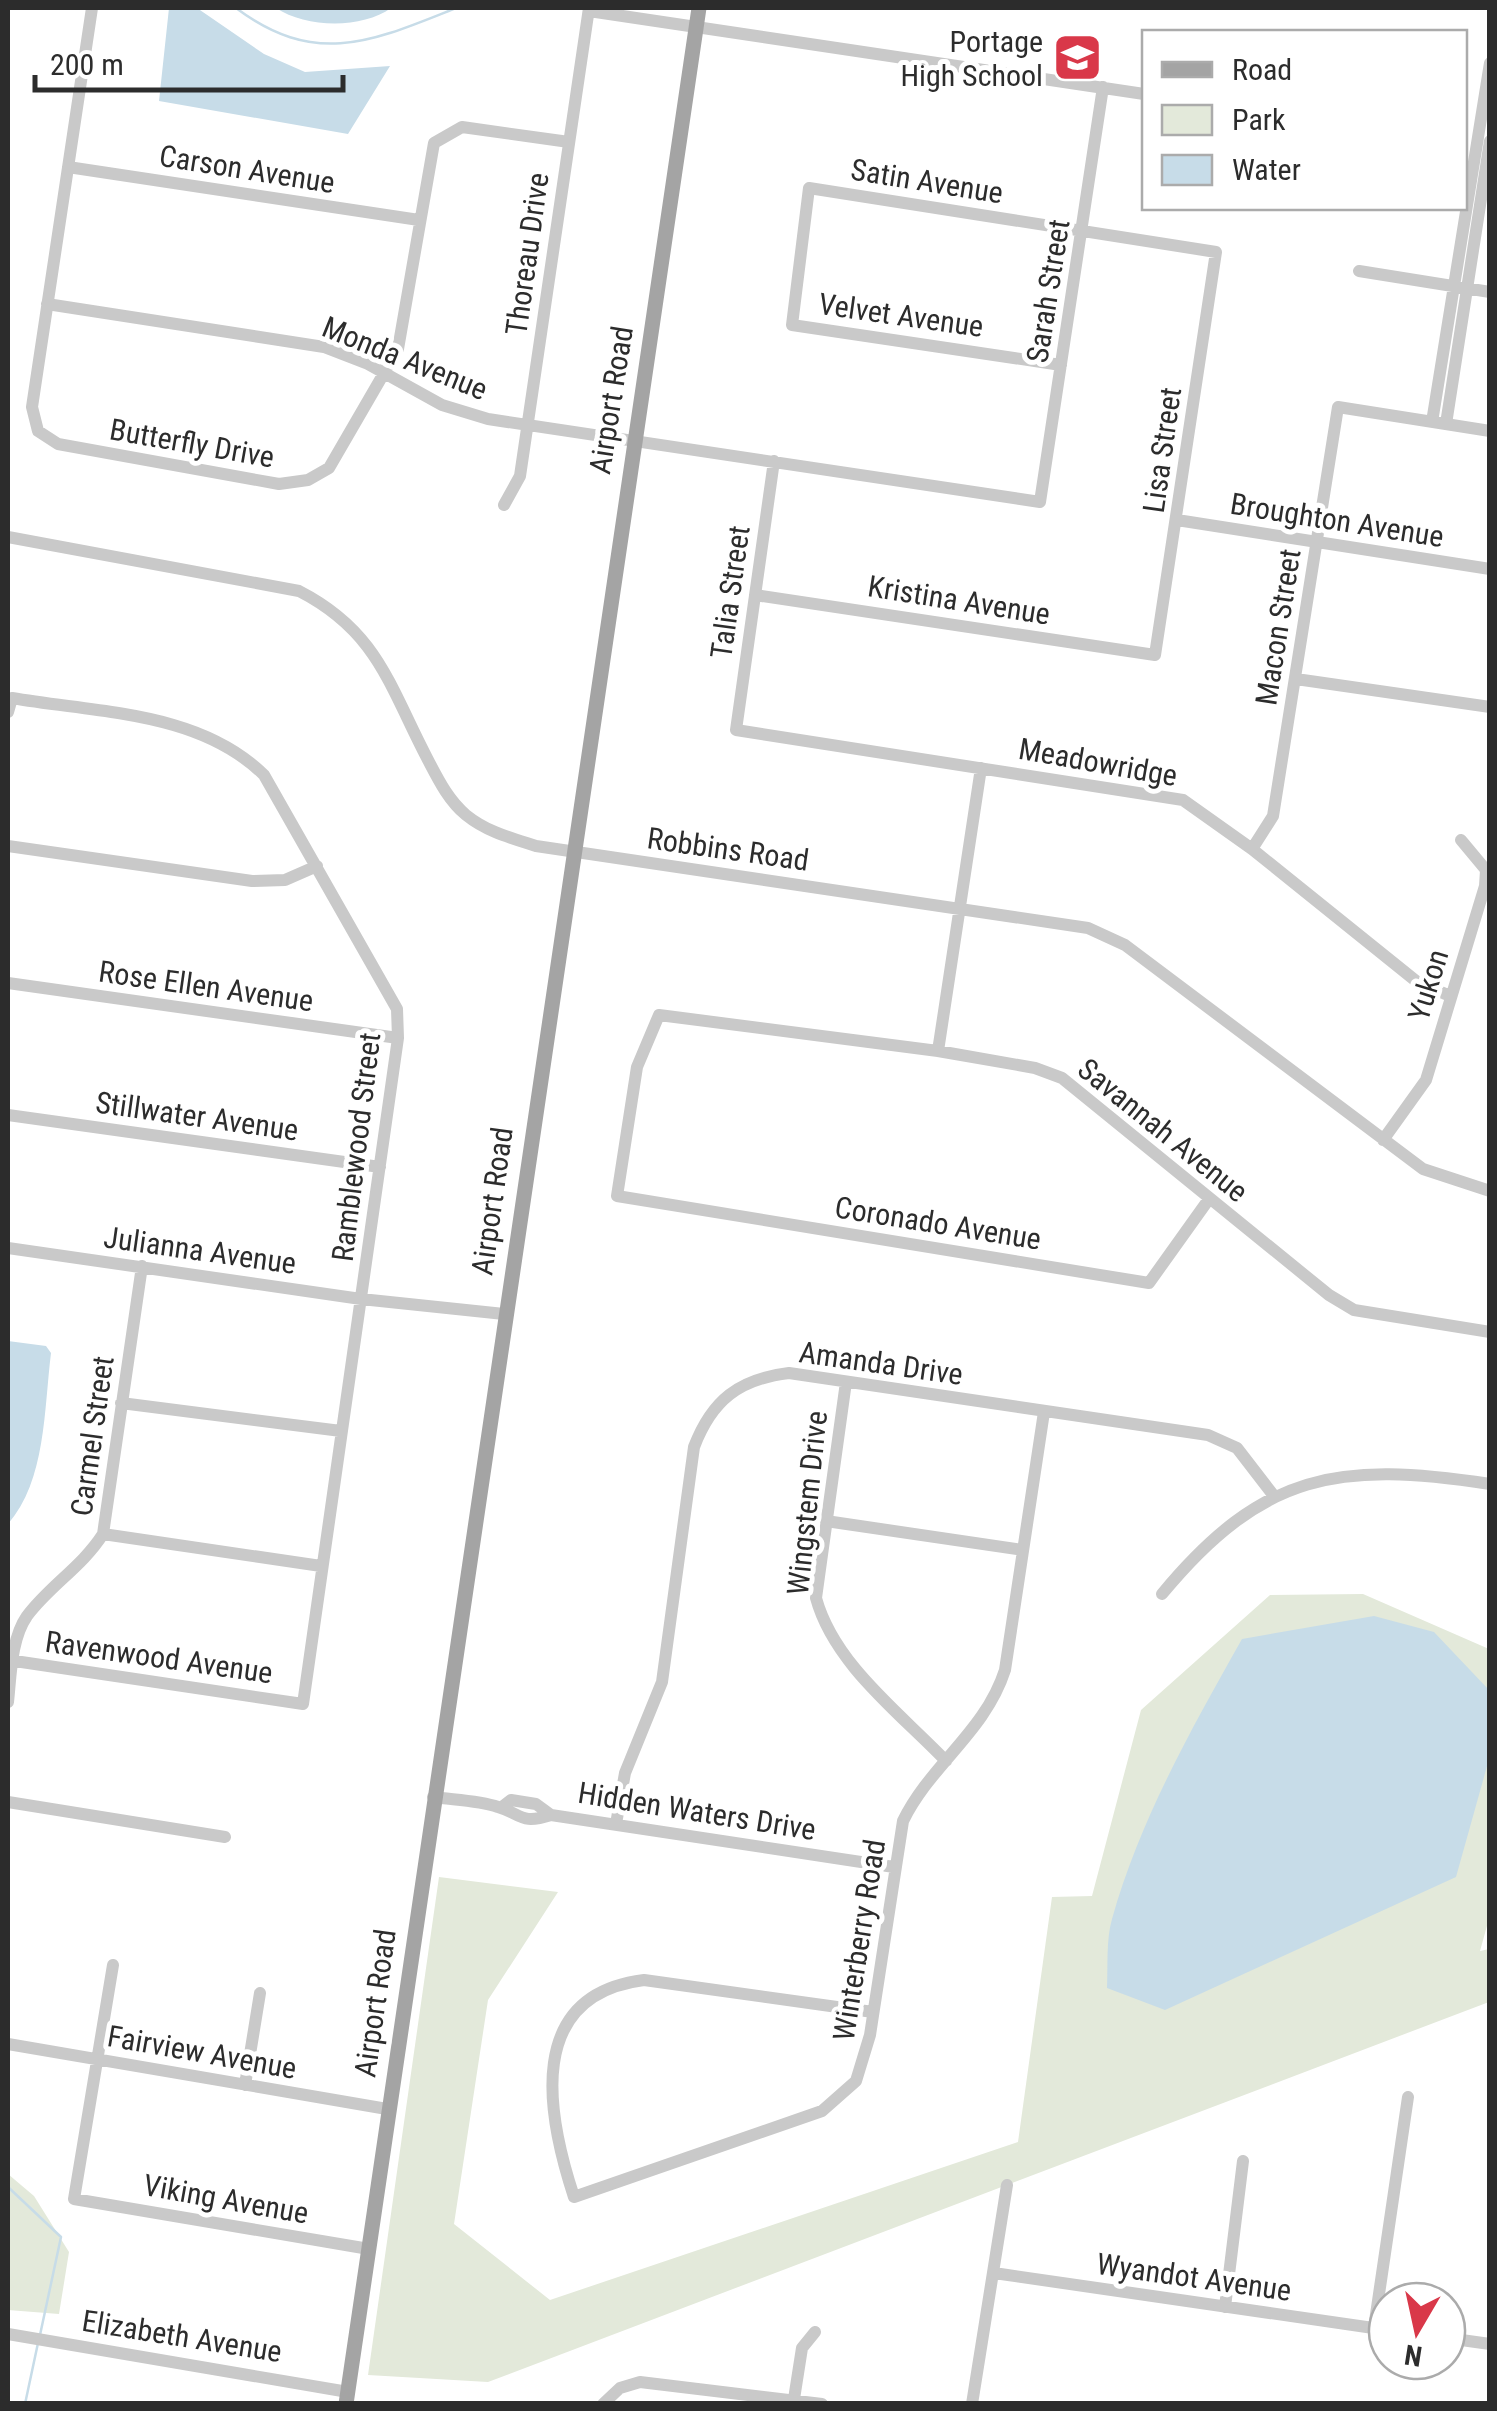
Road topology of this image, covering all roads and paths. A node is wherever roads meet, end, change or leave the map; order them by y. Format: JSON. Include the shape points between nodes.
{"nodes":[{"id":1,"x":92,"y":8,"type":"edge"},
{"id":2,"x":699,"y":8,"type":"edge"},
{"id":3,"x":589,"y":9,"type":"edge"},
{"id":4,"x":696,"y":28,"type":"junction"},
{"id":5,"x":1490,"y":63,"type":"edge"},
{"id":6,"x":1103,"y":88,"type":"junction"},
{"id":7,"x":1142,"y":94,"type":"edge"},
{"id":8,"x":569,"y":142,"type":"junction"},
{"id":9,"x":1481,"y":145,"type":"edge"},
{"id":10,"x":68,"y":167,"type":"junction"},
{"id":11,"x":419,"y":220,"type":"junction"},
{"id":12,"x":1083,"y":231,"type":"junction"},
{"id":13,"x":1216,"y":252,"type":"joint"},
{"id":14,"x":1358,"y":271,"type":"dead end"},
{"id":15,"x":1459,"y":286,"type":"junction"},
{"id":16,"x":1490,"y":292,"type":"edge"},
{"id":17,"x":48,"y":304,"type":"junction"},
{"id":18,"x":792,"y":324,"type":"joint"},
{"id":19,"x":1061,"y":364,"type":"junction"},
{"id":20,"x":386,"y":374,"type":"junction"},
{"id":21,"x":1439,"y":423,"type":"junction"},
{"id":22,"x":528,"y":424,"type":"junction"},
{"id":23,"x":1490,"y":432,"type":"edge"},
{"id":24,"x":632,"y":440,"type":"junction"},
{"id":25,"x":774,"y":461,"type":"junction"},
{"id":26,"x":1040,"y":502,"type":"joint"},
{"id":27,"x":504,"y":504,"type":"dead end"},
{"id":28,"x":1177,"y":520,"type":"junction"},
{"id":29,"x":8,"y":537,"type":"edge"},
{"id":30,"x":1316,"y":543,"type":"junction"},
{"id":31,"x":1490,"y":569,"type":"edge"},
{"id":32,"x":755,"y":595,"type":"junction"},
{"id":33,"x":1154,"y":655,"type":"joint"},
{"id":34,"x":1296,"y":679,"type":"junction"},
{"id":35,"x":10,"y":705,"type":"edge"},
{"id":36,"x":1490,"y":707,"type":"edge"},
{"id":37,"x":736,"y":730,"type":"joint"},
{"id":38,"x":980,"y":768,"type":"junction"},
{"id":39,"x":1461,"y":840,"type":"dead end"},
{"id":40,"x":8,"y":846,"type":"edge"},
{"id":41,"x":1252,"y":849,"type":"junction"},
{"id":42,"x":572,"y":851,"type":"junction"},
{"id":43,"x":317,"y":866,"type":"junction"},
{"id":44,"x":962,"y":908,"type":"junction"},
{"id":45,"x":8,"y":983,"type":"edge"},
{"id":46,"x":1450,"y":996,"type":"junction"},
{"id":47,"x":398,"y":1038,"type":"junction"},
{"id":48,"x":938,"y":1051,"type":"junction"},
{"id":49,"x":8,"y":1114,"type":"edge"},
{"id":50,"x":1383,"y":1140,"type":"junction"},
{"id":51,"x":380,"y":1167,"type":"junction"},
{"id":52,"x":1490,"y":1191,"type":"edge"},
{"id":53,"x":618,"y":1196,"type":"joint"},
{"id":54,"x":1208,"y":1199,"type":"junction"},
{"id":55,"x":8,"y":1248,"type":"edge"},
{"id":56,"x":142,"y":1266,"type":"junction"},
{"id":57,"x":361,"y":1300,"type":"junction"},
{"id":58,"x":504,"y":1314,"type":"junction"},
{"id":59,"x":1490,"y":1332,"type":"edge"},
{"id":60,"x":846,"y":1382,"type":"junction"},
{"id":61,"x":121,"y":1403,"type":"junction"},
{"id":62,"x":1044,"y":1412,"type":"junction"},
{"id":63,"x":341,"y":1432,"type":"junction"},
{"id":64,"x":1490,"y":1484,"type":"edge"},
{"id":65,"x":1274,"y":1496,"type":"junction"},
{"id":66,"x":826,"y":1521,"type":"junction"},
{"id":67,"x":103,"y":1534,"type":"junction"},
{"id":68,"x":1024,"y":1550,"type":"junction"},
{"id":69,"x":321,"y":1566,"type":"junction"},
{"id":70,"x":1162,"y":1594,"type":"dead end"},
{"id":71,"x":10,"y":1660,"type":"edge"},
{"id":72,"x":8,"y":1702,"type":"edge"},
{"id":73,"x":303,"y":1704,"type":"joint"},
{"id":74,"x":946,"y":1761,"type":"junction"},
{"id":75,"x":433,"y":1797,"type":"junction"},
{"id":76,"x":8,"y":1802,"type":"edge"},
{"id":77,"x":616,"y":1824,"type":"junction"},
{"id":78,"x":226,"y":1838,"type":"dead end"},
{"id":79,"x":894,"y":1866,"type":"junction"},
{"id":80,"x":113,"y":1965,"type":"dead end"},
{"id":81,"x":260,"y":1993,"type":"dead end"},
{"id":82,"x":873,"y":2012,"type":"junction"},
{"id":83,"x":8,"y":2044,"type":"edge"},
{"id":84,"x":98,"y":2059,"type":"junction"},
{"id":85,"x":245,"y":2085,"type":"junction"},
{"id":86,"x":1408,"y":2096,"type":"dead end"},
{"id":87,"x":387,"y":2109,"type":"junction"},
{"id":88,"x":1243,"y":2161,"type":"dead end"},
{"id":89,"x":1007,"y":2185,"type":"dead end"},
{"id":90,"x":368,"y":2248,"type":"junction"},
{"id":91,"x":994,"y":2273,"type":"junction"},
{"id":92,"x":1386,"y":2281,"type":"edge"},
{"id":93,"x":1225,"y":2308,"type":"junction"},
{"id":94,"x":1367,"y":2327,"type":"edge"},
{"id":95,"x":815,"y":2332,"type":"dead end"},
{"id":96,"x":8,"y":2334,"type":"edge"},
{"id":97,"x":347,"y":2398,"type":"edge"},
{"id":98,"x":794,"y":2399,"type":"junction"},
{"id":99,"x":603,"y":2404,"type":"edge"},
{"id":100,"x":822,"y":2404,"type":"edge"},
{"id":101,"x":972,"y":2404,"type":"edge"}],
"edges":[{"from":1,"to":10,"type":"street"},
{"from":2,"to":4,"type":"main road","name":"Airport Road"},
{"from":3,"to":4,"type":"street"},
{"from":3,"to":8,"type":"street","name":"Thoreau Drive"},
{"from":4,"to":6,"type":"street"},
{"from":4,"to":24,"type":"main road","name":"Airport Road"},
{"from":5,"to":9,"type":"street"},
{"from":6,"to":7,"type":"street"},
{"from":6,"to":12,"type":"street","name":"Sarah Street"},
{"from":8,"to":11,"type":"street","name":"Butterfly Drive","via":[[470,127],[448,131],[429,153]]},
{"from":8,"to":22,"type":"street","name":"Thoreau Drive"},
{"from":9,"to":15,"type":"street"},
{"from":10,"to":11,"type":"street","name":"Carson Avenue"},
{"from":10,"to":17,"type":"street"},
{"from":11,"to":20,"type":"street","name":"Butterfly Drive","via":[[402,331]]},
{"from":12,"to":13,"type":"street","name":"Satin Avenue"},
{"from":12,"to":18,"type":"street","name":"Satin Avenue","via":[[808,188]]},
{"from":12,"to":19,"type":"street","name":"Sarah Street"},
{"from":13,"to":28,"type":"street","name":"Lisa Street"},
{"from":14,"to":15,"type":"street"},
{"from":15,"to":16,"type":"street"},
{"from":15,"to":21,"type":"street"},
{"from":17,"to":20,"type":"street","name":"Monda Avenue","via":[[317,345]]},
{"from":17,"to":20,"type":"street","name":"Butterfly Drive","via":[[32,407],[38,431],[62,446],[298,484],[333,464]]},
{"from":18,"to":19,"type":"street","name":"Velvet Avenue"},
{"from":19,"to":26,"type":"street","name":"Sarah Street"},
{"from":20,"to":22,"type":"street","name":"Monda Avenue","via":[[448,407]]},
{"from":21,"to":23,"type":"street"},
{"from":21,"to":30,"type":"street","name":"Macon Street","via":[[1338,408]]},
{"from":22,"to":24,"type":"street","name":"Monda Avenue"},
{"from":22,"to":27,"type":"street","name":"Thoreau Drive","via":[[519,480]]},
{"from":24,"to":25,"type":"street","name":"Monda Avenue"},
{"from":24,"to":42,"type":"main road","name":"Airport Road"},
{"from":25,"to":26,"type":"street","name":"Monda Avenue"},
{"from":25,"to":32,"type":"street","name":"Talia Street"},
{"from":28,"to":30,"type":"street","name":"Broughton Avenue"},
{"from":28,"to":33,"type":"street","name":"Lisa Street"},
{"from":29,"to":42,"type":"street","name":"Robbins Road","via":[[299,591],[337,610],[366,639],[444,792],[466,815],[493,833]]},
{"from":30,"to":31,"type":"street","name":"Broughton Avenue"},
{"from":30,"to":34,"type":"street","name":"Macon Street"},
{"from":32,"to":33,"type":"street","name":"Kristina Avenue"},
{"from":32,"to":37,"type":"street","name":"Talia Street"},
{"from":34,"to":36,"type":"street"},
{"from":34,"to":41,"type":"street","name":"Macon Street","via":[[1273,816]]},
{"from":35,"to":43,"type":"street","name":"Ramblewood Street","via":[[193,728],[223,741],[264,776]]},
{"from":37,"to":38,"type":"street","name":"Meadowridge"},
{"from":38,"to":41,"type":"street","name":"Meadowridge","via":[[1183,800]]},
{"from":38,"to":44,"type":"street"},
{"from":39,"to":46,"type":"street","name":"Yukon","via":[[1486,870],[1485,886]]},
{"from":40,"to":43,"type":"street","via":[[252,881],[285,880]]},
{"from":41,"to":46,"type":"street","name":"Meadowridge","via":[[1416,981]]},
{"from":42,"to":44,"type":"street","name":"Robbins Road"},
{"from":42,"to":58,"type":"main road","name":"Airport Road"},
{"from":43,"to":47,"type":"street","name":"Ramblewood Street","via":[[397,1010]]},
{"from":44,"to":48,"type":"street"},
{"from":44,"to":50,"type":"street","name":"Robbins Road","via":[[1088,928],[1126,944]]},
{"from":45,"to":47,"type":"street","name":"Rose Ellen Avenue"},
{"from":46,"to":50,"type":"street","name":"Yukon","via":[[1426,1080]]},
{"from":47,"to":51,"type":"street","name":"Ramblewood Street"},
{"from":48,"to":53,"type":"street","name":"Savannah Avenue","via":[[660,1015],[637,1067]]},
{"from":48,"to":54,"type":"street","name":"Savannah Avenue","via":[[1062,1078]]},
{"from":49,"to":51,"type":"street","name":"Stillwater Avenue"},
{"from":50,"to":52,"type":"street","name":"Robbins Road","via":[[1423,1169]]},
{"from":51,"to":57,"type":"street","name":"Ramblewood Street"},
{"from":53,"to":54,"type":"street","name":"Coronado Avenue","via":[[1149,1283]]},
{"from":54,"to":59,"type":"street","name":"Savannah Avenue","via":[[1354,1310]]},
{"from":55,"to":56,"type":"street","name":"Julianna Avenue"},
{"from":56,"to":57,"type":"street","name":"Julianna Avenue"},
{"from":56,"to":61,"type":"street","name":"Carmel Street"},
{"from":57,"to":58,"type":"street","name":"Julianna Avenue"},
{"from":57,"to":63,"type":"street","name":"Ramblewood Street"},
{"from":58,"to":75,"type":"main road","name":"Airport Road"},
{"from":60,"to":62,"type":"street","name":"Amanda Drive"},
{"from":60,"to":66,"type":"street","name":"Wingstem Drive"},
{"from":60,"to":77,"type":"street","name":"Amanda Drive","via":[[762,1376],[730,1392],[704,1420],[694,1447],[662,1682],[625,1773]]},
{"from":61,"to":63,"type":"street"},
{"from":61,"to":67,"type":"street","name":"Carmel Street"},
{"from":62,"to":65,"type":"street","name":"Amanda Drive","via":[[1224,1440],[1257,1469]]},
{"from":62,"to":68,"type":"street","name":"Winterberry Road"},
{"from":63,"to":69,"type":"street","name":"Ramblewood Street"},
{"from":64,"to":65,"type":"street","via":[[1371,1472]]},
{"from":65,"to":70,"type":"street","via":[[1207,1542]]},
{"from":66,"to":68,"type":"street"},
{"from":66,"to":74,"type":"street","name":"Wingstem Drive","via":[[816,1598],[822,1621],[836,1646]]},
{"from":67,"to":69,"type":"street"},
{"from":67,"to":71,"type":"street","name":"Carmel Street","via":[[28,1615]]},
{"from":68,"to":74,"type":"street","name":"Winterberry Road","via":[[995,1702]]},
{"from":69,"to":73,"type":"street","name":"Ramblewood Street"},
{"from":71,"to":72,"type":"street","name":"Carmel Street"},
{"from":71,"to":73,"type":"street","name":"Ravenwood Avenue"},
{"from":74,"to":79,"type":"street","name":"Winterberry Road","via":[[918,1792]]},
{"from":75,"to":77,"type":"street","name":"Hidden Waters Drive","via":[[502,1807],[511,1800]]},
{"from":75,"to":87,"type":"main road","name":"Airport Road"},
{"from":76,"to":78,"type":"street"},
{"from":77,"to":79,"type":"street","name":"Hidden Waters Drive"},
{"from":79,"to":82,"type":"street","name":"Winterberry Road"},
{"from":80,"to":84,"type":"street"},
{"from":81,"to":85,"type":"street"},
{"from":82,"to":82,"type":"street","name":"Winterberry Road","via":[[856,2081],[822,2111],[574,2197],[551,2113],[552,2074],[561,2036],[592,2000],[644,1980]]},
{"from":83,"to":84,"type":"street","name":"Fairview Avenue"},
{"from":84,"to":85,"type":"street","name":"Fairview Avenue"},
{"from":84,"to":90,"type":"street","name":"Viking Avenue","via":[[74,2199]]},
{"from":85,"to":87,"type":"street","name":"Fairview Avenue"},
{"from":86,"to":92,"type":"street"},
{"from":87,"to":90,"type":"main road","name":"Airport Road"},
{"from":88,"to":93,"type":"street"},
{"from":89,"to":91,"type":"street"},
{"from":90,"to":97,"type":"main road","name":"Airport Road"},
{"from":91,"to":93,"type":"street","name":"Wyandot Avenue"},
{"from":91,"to":101,"type":"street"},
{"from":93,"to":94,"type":"street","name":"Wyandot Avenue"},
{"from":95,"to":98,"type":"street","via":[[802,2348]]},
{"from":96,"to":97,"type":"street","name":"Elizabeth Avenue"},
{"from":98,"to":99,"type":"street","via":[[640,2382],[620,2388]]},
{"from":98,"to":100,"type":"street"}]}
